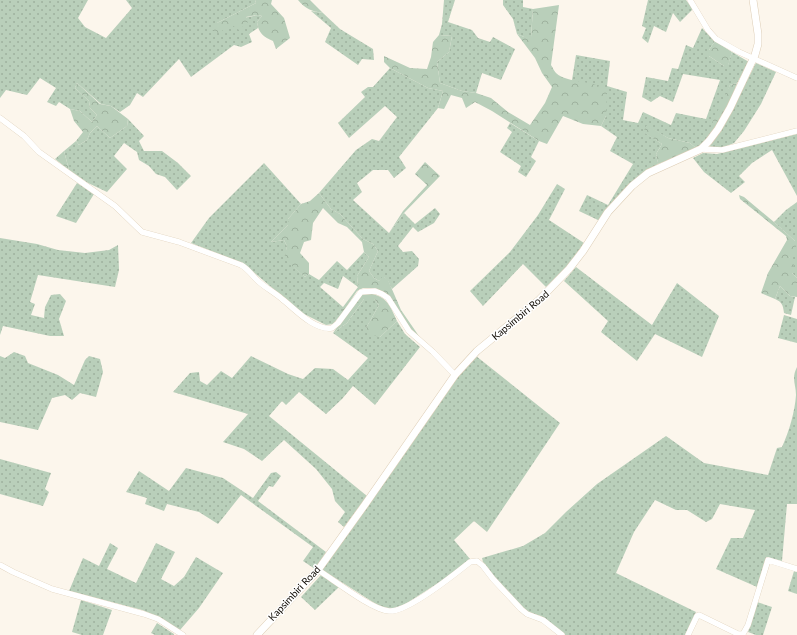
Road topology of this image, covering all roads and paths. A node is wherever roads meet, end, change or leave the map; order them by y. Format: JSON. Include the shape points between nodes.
{"nodes":[{"id":1,"x":690,"y":0,"type":"edge"},
{"id":2,"x":753,"y":0,"type":"edge"},
{"id":3,"x":754,"y":59,"type":"junction"},
{"id":4,"x":797,"y":78,"type":"edge"},
{"id":5,"x":0,"y":118,"type":"edge"},
{"id":6,"x":797,"y":131,"type":"edge"},
{"id":7,"x":701,"y":149,"type":"junction"},
{"id":8,"x":455,"y":375,"type":"junction"},
{"id":9,"x":0,"y":565,"type":"edge"},
{"id":10,"x":797,"y":569,"type":"edge"},
{"id":11,"x":318,"y":570,"type":"junction"},
{"id":12,"x":183,"y":635,"type":"edge"},
{"id":13,"x":257,"y":635,"type":"edge"},
{"id":14,"x":562,"y":635,"type":"edge"},
{"id":15,"x":688,"y":635,"type":"edge"}],
"edges":[{"from":1,"to":3,"type":"street","via":[[716,39]]},
{"from":2,"to":3,"type":"street","name":"Kapsimbiri Road","via":[[758,34]]},
{"from":3,"to":4,"type":"street"},
{"from":3,"to":7,"type":"street","name":"Kapsimbiri Road","via":[[718,129]]},
{"from":5,"to":8,"type":"street","via":[[24,136],[39,152],[115,206],[142,232],[179,242],[241,265],[307,320],[322,327],[329,328],[336,324],[361,292],[375,291],[382,294],[389,300],[409,331]]},
{"from":6,"to":7,"type":"street","via":[[722,150]]},
{"from":7,"to":8,"type":"street","name":"Kapsimbiri Road","via":[[648,173],[632,186],[608,212],[583,251],[564,274],[539,300],[477,351]]},
{"from":8,"to":11,"type":"street","name":"Kapsimbiri Road"},
{"from":9,"to":12,"type":"street","via":[[52,590],[158,619]]},
{"from":10,"to":15,"type":"street","via":[[768,560],[743,634],[699,615]]},
{"from":11,"to":13,"type":"street","name":"Kapsimbiri Road"},
{"from":11,"to":14,"type":"street","via":[[371,605],[390,611],[407,607],[470,562],[477,561],[521,609],[543,620]]}]}
